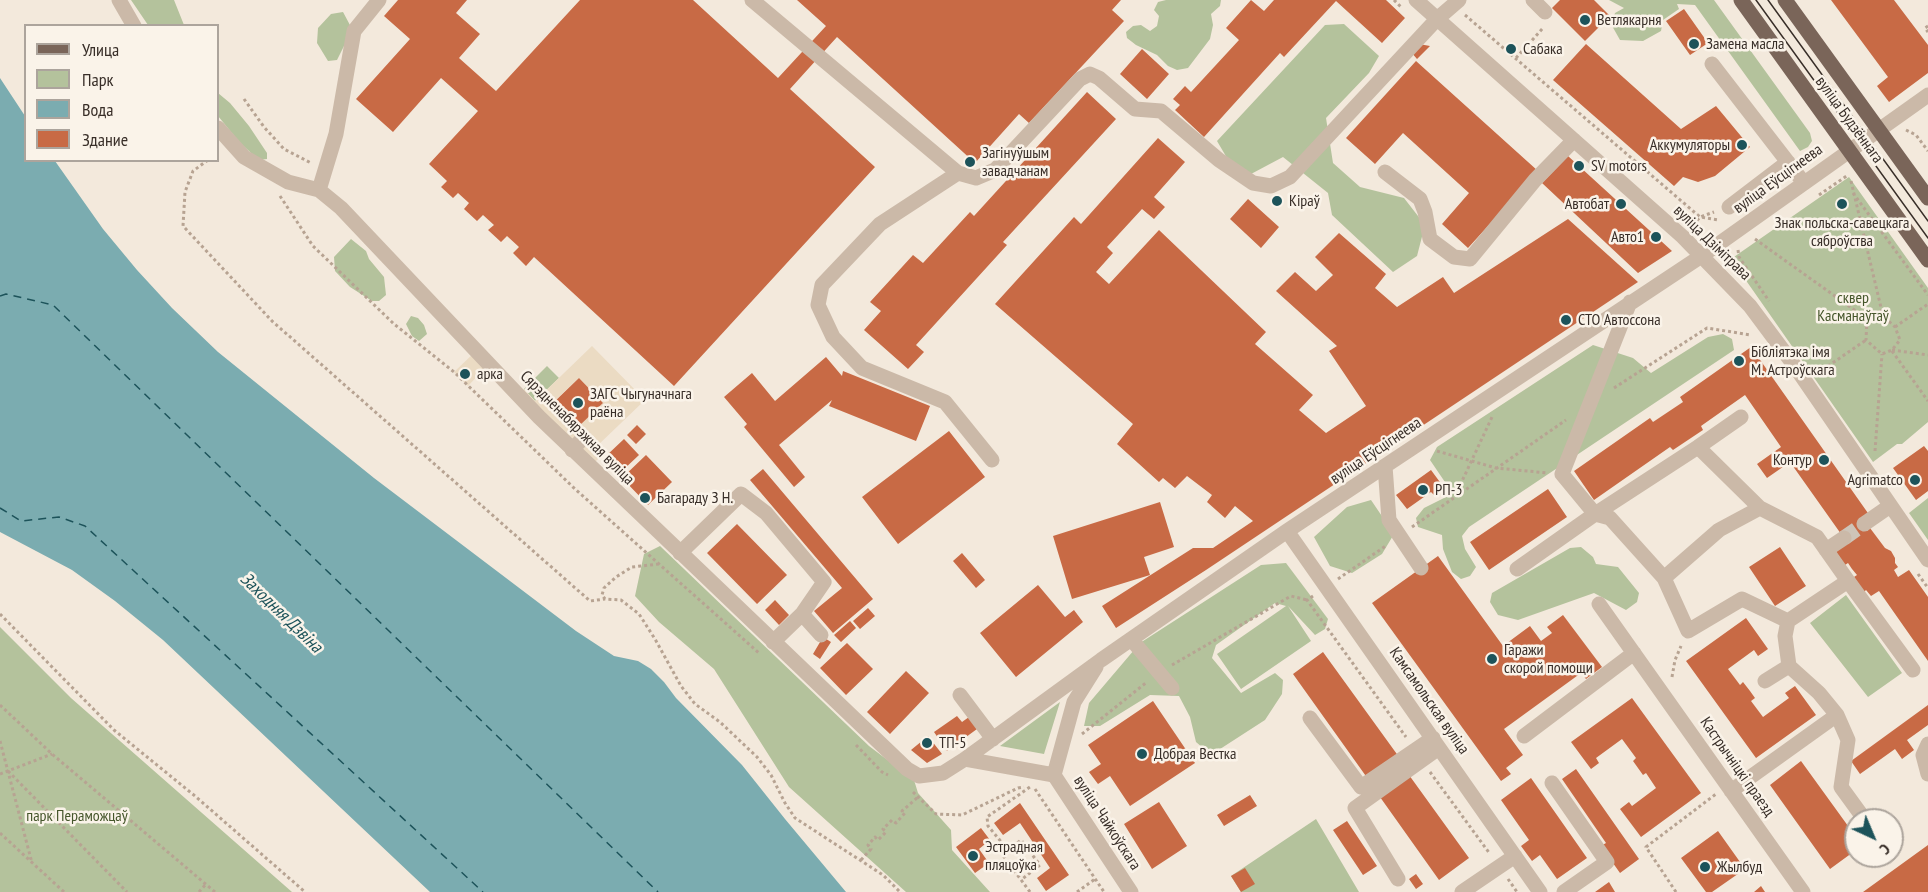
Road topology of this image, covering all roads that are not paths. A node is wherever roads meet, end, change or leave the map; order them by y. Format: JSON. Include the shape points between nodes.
{"nodes":[{"id":1,"x":119,"y":0,"type":"edge"},
{"id":2,"x":379,"y":0,"type":"edge"},
{"id":3,"x":752,"y":0,"type":"edge"},
{"id":4,"x":1416,"y":0,"type":"edge"},
{"id":5,"x":1741,"y":0,"type":"edge"},
{"id":6,"x":1785,"y":0,"type":"edge"},
{"id":7,"x":1456,"y":3,"type":"edge"},
{"id":8,"x":1437,"y":19,"type":"junction"},
{"id":9,"x":133,"y":24,"type":"edge"},
{"id":10,"x":1713,"y":64,"type":"dead end"},
{"id":11,"x":1928,"y":95,"type":"edge"},
{"id":12,"x":219,"y":129,"type":"edge"},
{"id":13,"x":1878,"y":130,"type":"junction"},
{"id":14,"x":1574,"y":140,"type":"junction"},
{"id":15,"x":1848,"y":151,"type":"junction"},
{"id":16,"x":1788,"y":162,"type":"junction"},
{"id":17,"x":1385,"y":172,"type":"dead end"},
{"id":18,"x":958,"y":173,"type":"junction"},
{"id":19,"x":1804,"y":183,"type":"junction"},
{"id":20,"x":319,"y":190,"type":"junction"},
{"id":21,"x":1928,"y":198,"type":"edge"},
{"id":22,"x":1729,"y":207,"type":"dead end"},
{"id":23,"x":1703,"y":255,"type":"junction"},
{"id":24,"x":1928,"y":260,"type":"edge"},
{"id":25,"x":1630,"y":302,"type":"junction"},
{"id":26,"x":1741,"y":417,"type":"dead end"},
{"id":27,"x":584,"y":437,"type":"dead end"},
{"id":28,"x":1698,"y":447,"type":"junction"},
{"id":29,"x":572,"y":450,"type":"junction"},
{"id":30,"x":992,"y":460,"type":"dead end"},
{"id":31,"x":1385,"y":466,"type":"junction"},
{"id":32,"x":1890,"y":506,"type":"junction"},
{"id":33,"x":1760,"y":508,"type":"junction"},
{"id":34,"x":1595,"y":513,"type":"junction"},
{"id":35,"x":1864,"y":524,"type":"tunnel mouth"},
{"id":36,"x":1287,"y":531,"type":"junction"},
{"id":37,"x":1844,"y":538,"type":"tunnel mouth"},
{"id":38,"x":1826,"y":550,"type":"junction"},
{"id":39,"x":680,"y":553,"type":"junction"},
{"id":40,"x":1928,"y":561,"type":"edge"},
{"id":41,"x":1421,"y":568,"type":"dead end"},
{"id":42,"x":1517,"y":569,"type":"dead end"},
{"id":43,"x":1664,"y":578,"type":"junction"},
{"id":44,"x":1848,"y":581,"type":"junction"},
{"id":45,"x":1599,"y":604,"type":"dead end"},
{"id":46,"x":802,"y":614,"type":"junction"},
{"id":47,"x":1788,"y":621,"type":"junction"},
{"id":48,"x":821,"y":635,"type":"dead end"},
{"id":49,"x":1131,"y":639,"type":"junction"},
{"id":50,"x":773,"y":642,"type":"junction"},
{"id":51,"x":1638,"y":658,"type":"junction"},
{"id":52,"x":1101,"y":660,"type":"junction"},
{"id":53,"x":1789,"y":666,"type":"junction"},
{"id":54,"x":1913,"y":670,"type":"dead end"},
{"id":55,"x":1765,"y":681,"type":"dead end"},
{"id":56,"x":1172,"y":688,"type":"dead end"},
{"id":57,"x":960,"y":695,"type":"dead end"},
{"id":58,"x":1837,"y":715,"type":"junction"},
{"id":59,"x":1310,"y":718,"type":"dead end"},
{"id":60,"x":1524,"y":736,"type":"dead end"},
{"id":61,"x":993,"y":739,"type":"junction"},
{"id":62,"x":1436,"y":743,"type":"junction"},
{"id":63,"x":1928,"y":744,"type":"edge"},
{"id":64,"x":965,"y":759,"type":"junction"},
{"id":65,"x":907,"y":769,"type":"joint"},
{"id":66,"x":1928,"y":774,"type":"edge"},
{"id":67,"x":1054,"y":775,"type":"junction"},
{"id":68,"x":1552,"y":783,"type":"dead end"},
{"id":69,"x":1729,"y":788,"type":"junction"},
{"id":70,"x":1856,"y":808,"type":"edge"},
{"id":71,"x":1515,"y":856,"type":"junction"},
{"id":72,"x":1398,"y":879,"type":"dead end"},
{"id":73,"x":1131,"y":892,"type":"edge"},
{"id":74,"x":1462,"y":892,"type":"edge"},
{"id":75,"x":1540,"y":892,"type":"edge"},
{"id":76,"x":1564,"y":892,"type":"edge"},
{"id":77,"x":1803,"y":892,"type":"edge"}],
"edges":[{"from":1,"to":9,"type":"street"},
{"from":2,"to":20,"type":"street","via":[[354,31],[336,135]]},
{"from":3,"to":18,"type":"street"},
{"from":4,"to":8,"type":"street","name":"вуліца Дзімітрава"},
{"from":5,"to":15,"type":"main road","name":"вуліца Будзённага"},
{"from":6,"to":13,"type":"main road","name":"вуліца Будзённага"},
{"from":7,"to":8,"type":"street"},
{"from":8,"to":14,"type":"street","name":"вуліца Дзімітрава"},
{"from":8,"to":18,"type":"street","via":[[1290,177],[1271,186],[1253,183],[1161,111],[1135,109],[1090,74],[1080,79],[995,170],[976,178]]},
{"from":10,"to":16,"type":"street"},
{"from":11,"to":13,"type":"street","name":"вуліца Еўсцігнеева"},
{"from":12,"to":20,"type":"street","name":"Сярэдненабярэжная вуліца","via":[[244,157],[288,182]]},
{"from":13,"to":15,"type":"street","name":"вуліца Еўсцігнеева"},
{"from":13,"to":21,"type":"main road","name":"вуліца Будзённага"},
{"from":14,"to":17,"type":"street","via":[[1535,180],[1470,259],[1454,257],[1430,239],[1420,199]]},
{"from":14,"to":23,"type":"street","name":"вуліца Дзімітрава"},
{"from":15,"to":19,"type":"street","name":"вуліца Еўсцігнеева"},
{"from":15,"to":24,"type":"main road","name":"вуліца Будзённага"},
{"from":16,"to":19,"type":"street"},
{"from":16,"to":22,"type":"street"},
{"from":18,"to":30,"type":"street","via":[[880,224],[822,285],[818,305],[833,337],[862,368],[945,402]]},
{"from":19,"to":23,"type":"street","name":"вуліца Еўсцігнеева"},
{"from":20,"to":29,"type":"street","name":"Сярэдненабярэжная вуліца","via":[[341,208]]},
{"from":23,"to":25,"type":"street","name":"вуліца Еўсцігнеева"},
{"from":23,"to":32,"type":"street","name":"вуліца Дзімітрава","via":[[1750,306],[1794,365]]},
{"from":25,"to":31,"type":"street","name":"вуліца Еўсцігнеева"},
{"from":25,"to":34,"type":"street","via":[[1562,474]]},
{"from":26,"to":28,"type":"street"},
{"from":27,"to":29,"type":"street"},
{"from":28,"to":33,"type":"street"},
{"from":28,"to":34,"type":"street"},
{"from":29,"to":39,"type":"street","name":"Сярэдненабярэжная вуліца"},
{"from":31,"to":36,"type":"street","name":"вуліца Еўсцігнеева"},
{"from":31,"to":41,"type":"street","via":[[1389,520]]},
{"from":32,"to":35,"type":"street"},
{"from":32,"to":40,"type":"street","name":"вуліца Дзімітрава"},
{"from":33,"to":38,"type":"street","via":[[1817,537]]},
{"from":33,"to":43,"type":"street","via":[[1719,530]]},
{"from":34,"to":42,"type":"street"},
{"from":34,"to":43,"type":"street","via":[[1610,518]]},
{"from":36,"to":49,"type":"street","name":"вуліца Еўсцігнеева"},
{"from":36,"to":62,"type":"street","name":"Камсамольская вуліца"},
{"from":37,"to":38,"type":"street"},
{"from":38,"to":44,"type":"street"},
{"from":39,"to":46,"type":"street","via":[[741,494],[766,513],[824,582]]},
{"from":39,"to":50,"type":"street","name":"Сярэдненабярэжная вуліца"},
{"from":43,"to":47,"type":"street","via":[[1688,631],[1742,599]]},
{"from":44,"to":47,"type":"street"},
{"from":44,"to":54,"type":"street"},
{"from":45,"to":51,"type":"street","name":"Кастрычніцкі праезд"},
{"from":46,"to":48,"type":"street"},
{"from":46,"to":50,"type":"street"},
{"from":47,"to":53,"type":"street","via":[[1785,636]]},
{"from":49,"to":52,"type":"street","name":"вуліца Еўсцігнеева"},
{"from":49,"to":56,"type":"street"},
{"from":50,"to":65,"type":"street","name":"Сярэдненабярэжная вуліца"},
{"from":51,"to":60,"type":"street"},
{"from":51,"to":69,"type":"street","name":"Кастрычніцкі праезд"},
{"from":52,"to":61,"type":"street","name":"вуліца Еўсцігнеева"},
{"from":52,"to":67,"type":"street","name":"вуліца Чайкоўскага","via":[[1074,702]]},
{"from":53,"to":55,"type":"street"},
{"from":53,"to":58,"type":"street"},
{"from":57,"to":61,"type":"street"},
{"from":58,"to":69,"type":"street"},
{"from":58,"to":70,"type":"street","via":[[1848,740],[1841,787]]},
{"from":59,"to":62,"type":"street","via":[[1360,787]]},
{"from":61,"to":64,"type":"street","name":"вуліца Еўсцігнеева"},
{"from":62,"to":71,"type":"street","name":"Камсамольская вуліца"},
{"from":62,"to":72,"type":"street","via":[[1355,808]]},
{"from":63,"to":66,"type":"street","via":[[1923,755]]},
{"from":64,"to":65,"type":"street","name":"вуліца Еўсцігнеева","via":[[943,773],[919,776]]},
{"from":64,"to":67,"type":"street","name":"вуліца Чайкоўскага"},
{"from":67,"to":73,"type":"street","name":"вуліца Чайкоўскага"},
{"from":68,"to":76,"type":"street","via":[[1607,862]]},
{"from":69,"to":77,"type":"street","name":"Кастрычніцкі праезд"},
{"from":71,"to":74,"type":"street"},
{"from":71,"to":75,"type":"street","name":"Камсамольская вуліца"}]}
